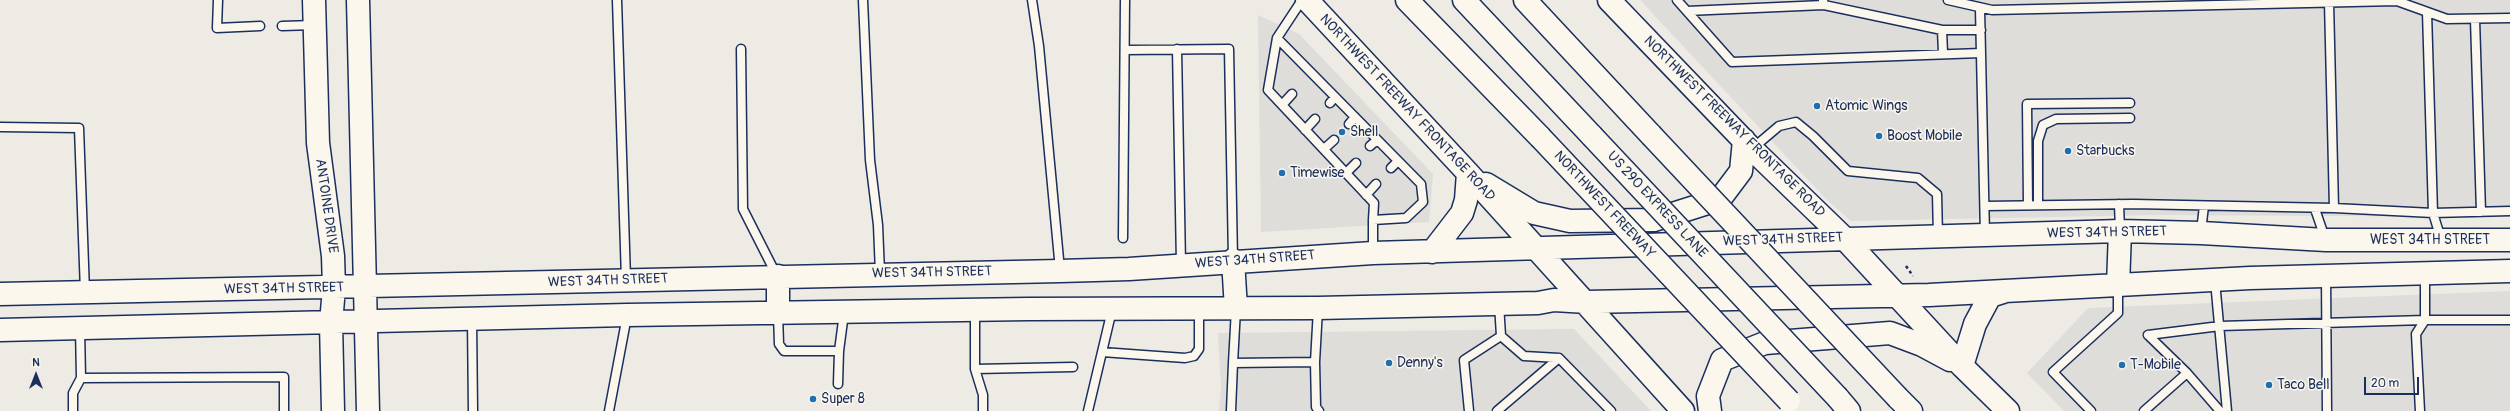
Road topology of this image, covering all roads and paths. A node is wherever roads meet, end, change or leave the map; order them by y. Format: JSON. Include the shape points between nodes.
{"nodes":[{"id":1,"x":218,"y":0,"type":"edge"},
{"id":2,"x":314,"y":0,"type":"edge"},
{"id":3,"x":358,"y":0,"type":"edge"},
{"id":4,"x":617,"y":0,"type":"edge"},
{"id":5,"x":863,"y":0,"type":"edge"},
{"id":6,"x":1032,"y":0,"type":"edge"},
{"id":7,"x":1125,"y":0,"type":"edge"},
{"id":8,"x":1302,"y":0,"type":"edge"},
{"id":9,"x":1307,"y":0,"type":"edge"},
{"id":10,"x":1407,"y":0,"type":"edge"},
{"id":11,"x":1464,"y":0,"type":"edge"},
{"id":12,"x":1525,"y":0,"type":"edge"},
{"id":13,"x":1677,"y":0,"type":"edge"},
{"id":14,"x":1948,"y":0,"type":"edge"},
{"id":15,"x":2329,"y":2,"type":"junction"},
{"id":16,"x":1824,"y":3,"type":"edge"},
{"id":17,"x":1616,"y":4,"type":"edge"},
{"id":18,"x":1980,"y":9,"type":"junction"},
{"id":19,"x":1687,"y":11,"type":"junction"},
{"id":20,"x":2427,"y":12,"type":"junction"},
{"id":21,"x":2510,"y":18,"type":"edge"},
{"id":22,"x":2475,"y":19,"type":"junction"},
{"id":23,"x":315,"y":25,"type":"junction"},
{"id":24,"x":260,"y":26,"type":"dead end"},
{"id":25,"x":282,"y":26,"type":"dead end"},
{"id":26,"x":1942,"y":30,"type":"junction"},
{"id":27,"x":1981,"y":30,"type":"junction"},
{"id":28,"x":1277,"y":38,"type":"junction"},
{"id":29,"x":741,"y":49,"type":"dead end"},
{"id":30,"x":1177,"y":49,"type":"junction"},
{"id":31,"x":1124,"y":50,"type":"junction"},
{"id":32,"x":1943,"y":53,"type":"junction"},
{"id":33,"x":1981,"y":53,"type":"junction"},
{"id":34,"x":1292,"y":94,"type":"dead end"},
{"id":35,"x":2130,"y":103,"type":"dead end"},
{"id":36,"x":1282,"y":105,"type":"junction"},
{"id":37,"x":1355,"y":117,"type":"junction"},
{"id":38,"x":2130,"y":118,"type":"dead end"},
{"id":39,"x":1315,"y":119,"type":"dead end"},
{"id":40,"x":1349,"y":124,"type":"dead end"},
{"id":41,"x":2044,"y":125,"type":"junction"},
{"id":42,"x":0,"y":127,"type":"edge"},
{"id":43,"x":1305,"y":130,"type":"junction"},
{"id":44,"x":2027,"y":132,"type":"junction"},
{"id":45,"x":1334,"y":140,"type":"dead end"},
{"id":46,"x":1377,"y":140,"type":"junction"},
{"id":47,"x":1748,"y":145,"type":"junction"},
{"id":48,"x":1370,"y":146,"type":"dead end"},
{"id":49,"x":1324,"y":149,"type":"junction"},
{"id":50,"x":1398,"y":161,"type":"junction"},
{"id":51,"x":1356,"y":163,"type":"dead end"},
{"id":52,"x":1391,"y":168,"type":"dead end"},
{"id":53,"x":1468,"y":172,"type":"junction"},
{"id":54,"x":1346,"y":173,"type":"junction"},
{"id":55,"x":1376,"y":184,"type":"dead end"},
{"id":56,"x":1366,"y":195,"type":"junction"},
{"id":57,"x":2119,"y":204,"type":"junction"},
{"id":58,"x":2028,"y":205,"type":"junction"},
{"id":59,"x":2038,"y":205,"type":"junction"},
{"id":60,"x":1985,"y":206,"type":"junction"},
{"id":61,"x":2204,"y":206,"type":"junction"},
{"id":62,"x":2334,"y":208,"type":"junction"},
{"id":63,"x":2315,"y":209,"type":"junction"},
{"id":64,"x":2510,"y":211,"type":"edge"},
{"id":65,"x":2481,"y":212,"type":"junction"},
{"id":66,"x":2433,"y":213,"type":"junction"},
{"id":67,"x":1373,"y":220,"type":"junction"},
{"id":68,"x":2120,"y":231,"type":"junction"},
{"id":69,"x":2201,"y":232,"type":"junction"},
{"id":70,"x":1985,"y":236,"type":"junction"},
{"id":71,"x":1843,"y":237,"type":"junction"},
{"id":72,"x":1938,"y":237,"type":"junction"},
{"id":73,"x":1123,"y":238,"type":"dead end"},
{"id":74,"x":2326,"y":240,"type":"junction"},
{"id":75,"x":2442,"y":240,"type":"junction"},
{"id":76,"x":2510,"y":240,"type":"edge"},
{"id":77,"x":1535,"y":249,"type":"junction"},
{"id":78,"x":1432,"y":252,"type":"junction"},
{"id":79,"x":1373,"y":253,"type":"junction"},
{"id":80,"x":1233,"y":260,"type":"junction"},
{"id":81,"x":1181,"y":265,"type":"junction"},
{"id":82,"x":1906,"y":266,"type":"dead end"},
{"id":83,"x":1060,"y":271,"type":"junction"},
{"id":84,"x":2510,"y":271,"type":"edge"},
{"id":85,"x":2425,"y":273,"type":"junction"},
{"id":86,"x":880,"y":274,"type":"junction"},
{"id":87,"x":2326,"y":275,"type":"junction"},
{"id":88,"x":778,"y":276,"type":"junction"},
{"id":89,"x":1915,"y":279,"type":"dead end"},
{"id":90,"x":626,"y":280,"type":"junction"},
{"id":91,"x":2214,"y":280,"type":"junction"},
{"id":92,"x":2118,"y":286,"type":"junction"},
{"id":93,"x":334,"y":288,"type":"junction"},
{"id":94,"x":364,"y":288,"type":"junction"},
{"id":95,"x":2006,"y":291,"type":"junction"},
{"id":96,"x":85,"y":293,"type":"junction"},
{"id":97,"x":0,"y":294,"type":"edge"},
{"id":98,"x":1899,"y":295,"type":"junction"},
{"id":99,"x":1586,"y":302,"type":"junction"},
{"id":100,"x":1499,"y":304,"type":"junction"},
{"id":101,"x":1318,"y":308,"type":"junction"},
{"id":102,"x":1112,"y":309,"type":"junction"},
{"id":103,"x":1199,"y":309,"type":"junction"},
{"id":104,"x":1236,"y":309,"type":"junction"},
{"id":105,"x":975,"y":310,"type":"junction"},
{"id":106,"x":778,"y":313,"type":"junction"},
{"id":107,"x":844,"y":313,"type":"junction"},
{"id":108,"x":627,"y":315,"type":"junction"},
{"id":109,"x":472,"y":319,"type":"junction"},
{"id":110,"x":2425,"y":320,"type":"junction"},
{"id":111,"x":2510,"y":320,"type":"edge"},
{"id":112,"x":331,"y":323,"type":"junction"},
{"id":113,"x":365,"y":323,"type":"junction"},
{"id":114,"x":2327,"y":323,"type":"junction"},
{"id":115,"x":2220,"y":326,"type":"junction"},
{"id":116,"x":80,"y":328,"type":"junction"},
{"id":117,"x":0,"y":330,"type":"edge"},
{"id":118,"x":1501,"y":336,"type":"junction"},
{"id":119,"x":839,"y":351,"type":"junction"},
{"id":120,"x":1102,"y":352,"type":"junction"},
{"id":121,"x":1559,"y":358,"type":"junction"},
{"id":122,"x":1233,"y":362,"type":"junction"},
{"id":123,"x":1315,"y":362,"type":"junction"},
{"id":124,"x":1962,"y":366,"type":"junction"},
{"id":125,"x":1073,"y":367,"type":"dead end"},
{"id":126,"x":975,"y":369,"type":"junction"},
{"id":127,"x":2187,"y":373,"type":"junction"},
{"id":128,"x":81,"y":378,"type":"junction"},
{"id":129,"x":838,"y":384,"type":"dead end"},
{"id":130,"x":1904,"y":404,"type":"edge"},
{"id":131,"x":1844,"y":405,"type":"edge"},
{"id":132,"x":1794,"y":406,"type":"edge"},
{"id":133,"x":73,"y":411,"type":"edge"},
{"id":134,"x":284,"y":411,"type":"edge"},
{"id":135,"x":333,"y":411,"type":"edge"},
{"id":136,"x":368,"y":411,"type":"edge"},
{"id":137,"x":473,"y":411,"type":"edge"},
{"id":138,"x":609,"y":411,"type":"edge"},
{"id":139,"x":983,"y":411,"type":"edge"},
{"id":140,"x":1088,"y":411,"type":"edge"},
{"id":141,"x":1231,"y":411,"type":"edge"},
{"id":142,"x":1319,"y":411,"type":"edge"},
{"id":143,"x":1469,"y":411,"type":"edge"},
{"id":144,"x":1497,"y":411,"type":"edge"},
{"id":145,"x":1611,"y":411,"type":"edge"},
{"id":146,"x":1683,"y":411,"type":"edge"},
{"id":147,"x":1710,"y":411,"type":"edge"},
{"id":148,"x":2008,"y":411,"type":"edge"},
{"id":149,"x":2091,"y":411,"type":"edge"},
{"id":150,"x":2144,"y":411,"type":"edge"},
{"id":151,"x":2220,"y":411,"type":"edge"},
{"id":152,"x":2227,"y":411,"type":"edge"},
{"id":153,"x":2327,"y":411,"type":"edge"},
{"id":154,"x":2420,"y":411,"type":"edge"}],
"edges":[{"from":1,"to":24,"type":"lane","via":[[217,28]]},
{"from":2,"to":23,"type":"main road","name":"ANTOINE DRIVE"},
{"from":3,"to":94,"type":"main road"},
{"from":4,"to":90,"type":"lane"},
{"from":5,"to":86,"type":"lane","via":[[870,160],[878,225]]},
{"from":6,"to":83,"type":"lane","via":[[1040,46]]},
{"from":7,"to":31,"type":"lane"},
{"from":8,"to":28,"type":"lane"},
{"from":9,"to":53,"type":"main road","name":"NORTHWEST FREEWAY FRONTAGE ROAD"},
{"from":10,"to":132,"type":"main road","name":"NORTHWEST FREEWAY","bridge":true},
{"from":11,"to":131,"type":"main road","name":"US 290 EXPRESS LANE","bridge":true},
{"from":12,"to":130,"type":"main road","bridge":true},
{"from":13,"to":19,"type":"lane"},
{"from":14,"to":18,"type":"lane"},
{"from":15,"to":18,"type":"lane"},
{"from":15,"to":20,"type":"lane","via":[[2397,1]]},
{"from":15,"to":62,"type":"lane"},
{"from":16,"to":19,"type":"lane"},
{"from":16,"to":26,"type":"lane"},
{"from":17,"to":47,"type":"main road","name":"NORTHWEST FREEWAY FRONTAGE ROAD"},
{"from":18,"to":27,"type":"lane"},
{"from":19,"to":32,"type":"lane","via":[[1732,62]]},
{"from":20,"to":22,"type":"lane","via":[[2447,19]]},
{"from":20,"to":66,"type":"lane"},
{"from":21,"to":22,"type":"lane"},
{"from":22,"to":65,"type":"lane"},
{"from":23,"to":25,"type":"lane"},
{"from":23,"to":93,"type":"main road","name":"ANTOINE DRIVE","via":[[318,143],[333,256]]},
{"from":26,"to":27,"type":"lane"},
{"from":26,"to":32,"type":"lane"},
{"from":27,"to":33,"type":"lane"},
{"from":28,"to":36,"type":"lane","via":[[1268,90]]},
{"from":28,"to":37,"type":"lane","via":[[1332,100]]},
{"from":29,"to":88,"type":"lane","via":[[743,209]]},
{"from":30,"to":31,"type":"lane"},
{"from":30,"to":80,"type":"lane","via":[[1229,49]]},
{"from":30,"to":81,"type":"lane"},
{"from":31,"to":73,"type":"lane"},
{"from":32,"to":33,"type":"lane"},
{"from":33,"to":60,"type":"lane"},
{"from":34,"to":36,"type":"lane"},
{"from":35,"to":44,"type":"lane","via":[[2027,104]]},
{"from":36,"to":43,"type":"lane"},
{"from":37,"to":40,"type":"lane"},
{"from":37,"to":46,"type":"lane"},
{"from":38,"to":41,"type":"lane","via":[[2056,119]]},
{"from":39,"to":43,"type":"lane"},
{"from":41,"to":44,"type":"lane"},
{"from":41,"to":59,"type":"lane","via":[[2038,141]]},
{"from":42,"to":96,"type":"lane","via":[[79,128]]},
{"from":43,"to":49,"type":"lane"},
{"from":44,"to":58,"type":"lane"},
{"from":45,"to":49,"type":"lane"},
{"from":46,"to":48,"type":"lane"},
{"from":46,"to":50,"type":"lane"},
{"from":47,"to":53,"type":"main road","via":[[1741,171],[1720,200],[1654,220],[1570,222],[1534,213]]},
{"from":47,"to":71,"type":"main road","name":"NORTHWEST FREEWAY FRONTAGE ROAD"},
{"from":47,"to":72,"type":"lane","via":[[1779,126],[1796,122],[1848,171],[1918,178],[1937,194]]},
{"from":49,"to":54,"type":"lane"},
{"from":50,"to":52,"type":"lane"},
{"from":50,"to":67,"type":"lane","via":[[1421,184],[1423,202],[1406,218]]},
{"from":51,"to":54,"type":"lane"},
{"from":53,"to":77,"type":"main road","name":"NORTHWEST FREEWAY FRONTAGE ROAD"},
{"from":53,"to":78,"type":"main road","via":[[1466,200],[1462,213]]},
{"from":54,"to":56,"type":"lane"},
{"from":55,"to":56,"type":"lane"},
{"from":56,"to":67,"type":"lane","via":[[1374,203]]},
{"from":57,"to":59,"type":"lane"},
{"from":57,"to":61,"type":"lane"},
{"from":57,"to":68,"type":"lane"},
{"from":58,"to":59,"type":"lane"},
{"from":58,"to":60,"type":"lane"},
{"from":60,"to":70,"type":"lane"},
{"from":61,"to":63,"type":"lane"},
{"from":61,"to":69,"type":"lane"},
{"from":62,"to":63,"type":"lane"},
{"from":62,"to":66,"type":"lane"},
{"from":63,"to":74,"type":"lane"},
{"from":64,"to":65,"type":"lane"},
{"from":65,"to":66,"type":"lane"},
{"from":66,"to":75,"type":"lane"},
{"from":67,"to":79,"type":"lane"},
{"from":68,"to":69,"type":"main road","name":"WEST 34TH STREET"},
{"from":68,"to":70,"type":"main road","name":"WEST 34TH STREET"},
{"from":68,"to":92,"type":"main road"},
{"from":69,"to":74,"type":"main road","name":"WEST 34TH STREET"},
{"from":70,"to":72,"type":"main road","name":"WEST 34TH STREET"},
{"from":71,"to":72,"type":"main road","name":"WEST 34TH STREET"},
{"from":71,"to":77,"type":"main road","name":"WEST 34TH STREET"},
{"from":71,"to":98,"type":"main road","name":"NORTHWEST FREEWAY FRONTAGE ROAD"},
{"from":74,"to":75,"type":"main road","name":"WEST 34TH STREET"},
{"from":74,"to":87,"type":"main road"},
{"from":75,"to":76,"type":"main road","name":"WEST 34TH STREET"},
{"from":77,"to":78,"type":"main road","name":"WEST 34TH STREET"},
{"from":77,"to":99,"type":"main road","name":"NORTHWEST FREEWAY FRONTAGE ROAD"},
{"from":78,"to":79,"type":"main road","name":"WEST 34TH STREET"},
{"from":79,"to":80,"type":"main road","name":"WEST 34TH STREET"},
{"from":80,"to":81,"type":"main road","name":"WEST 34TH STREET"},
{"from":80,"to":104,"type":"main road"},
{"from":81,"to":83,"type":"main road","name":"WEST 34TH STREET"},
{"from":82,"to":89,"type":"path"},
{"from":83,"to":86,"type":"main road","name":"WEST 34TH STREET"},
{"from":84,"to":85,"type":"main road"},
{"from":85,"to":87,"type":"main road"},
{"from":85,"to":110,"type":"lane"},
{"from":86,"to":88,"type":"main road","name":"WEST 34TH STREET"},
{"from":87,"to":91,"type":"main road"},
{"from":87,"to":114,"type":"lane"},
{"from":88,"to":90,"type":"main road","name":"WEST 34TH STREET"},
{"from":88,"to":106,"type":"main road"},
{"from":90,"to":94,"type":"main road","name":"WEST 34TH STREET"},
{"from":91,"to":92,"type":"main road"},
{"from":91,"to":115,"type":"lane"},
{"from":92,"to":95,"type":"main road"},
{"from":92,"to":149,"type":"lane","via":[[2118,313],[2053,372]]},
{"from":93,"to":94,"type":"main road","name":"WEST 34TH STREET"},
{"from":93,"to":96,"type":"main road","name":"WEST 34TH STREET"},
{"from":93,"to":112,"type":"main road","name":"ANTOINE DRIVE"},
{"from":94,"to":113,"type":"main road"},
{"from":95,"to":98,"type":"main road"},
{"from":95,"to":124,"type":"main road","via":[[1990,296],[1975,324]]},
{"from":96,"to":97,"type":"main road","name":"WEST 34TH STREET"},
{"from":98,"to":99,"type":"main road"},
{"from":98,"to":124,"type":"main road","name":"NORTHWEST FREEWAY FRONTAGE ROAD"},
{"from":99,"to":100,"type":"main road","via":[[1554,300],[1538,304]]},
{"from":99,"to":146,"type":"main road","name":"NORTHWEST FREEWAY FRONTAGE ROAD"},
{"from":100,"to":101,"type":"main road"},
{"from":100,"to":118,"type":"lane"},
{"from":101,"to":104,"type":"main road"},
{"from":101,"to":123,"type":"lane"},
{"from":102,"to":103,"type":"main road"},
{"from":102,"to":105,"type":"main road"},
{"from":102,"to":120,"type":"lane"},
{"from":103,"to":104,"type":"main road"},
{"from":103,"to":120,"type":"lane","via":[[1199,349],[1194,356],[1185,358]]},
{"from":104,"to":122,"type":"lane"},
{"from":105,"to":107,"type":"main road"},
{"from":105,"to":126,"type":"lane"},
{"from":106,"to":107,"type":"main road"},
{"from":106,"to":108,"type":"main road"},
{"from":106,"to":119,"type":"lane","via":[[779,344],[784,351]]},
{"from":107,"to":119,"type":"lane"},
{"from":108,"to":109,"type":"main road"},
{"from":108,"to":138,"type":"lane"},
{"from":109,"to":113,"type":"main road"},
{"from":109,"to":137,"type":"lane"},
{"from":110,"to":111,"type":"lane"},
{"from":110,"to":114,"type":"lane"},
{"from":110,"to":154,"type":"lane","via":[[2416,334]]},
{"from":112,"to":113,"type":"main road"},
{"from":112,"to":116,"type":"main road"},
{"from":112,"to":135,"type":"main road","name":"ANTOINE DRIVE"},
{"from":113,"to":136,"type":"main road"},
{"from":114,"to":115,"type":"lane"},
{"from":114,"to":153,"type":"lane"},
{"from":115,"to":127,"type":"lane","via":[[2148,335]]},
{"from":115,"to":152,"type":"lane"},
{"from":116,"to":117,"type":"main road"},
{"from":116,"to":128,"type":"lane"},
{"from":118,"to":121,"type":"lane","via":[[1524,356]]},
{"from":118,"to":143,"type":"lane","via":[[1464,360]]},
{"from":119,"to":129,"type":"lane"},
{"from":120,"to":140,"type":"lane"},
{"from":121,"to":144,"type":"lane"},
{"from":121,"to":145,"type":"lane"},
{"from":122,"to":123,"type":"lane"},
{"from":122,"to":141,"type":"lane"},
{"from":123,"to":142,"type":"lane","via":[[1316,407]]},
{"from":124,"to":147,"type":"main road","via":[[1922,345],[1890,333],[1765,343],[1722,360],[1708,396]]},
{"from":124,"to":148,"type":"main road","name":"NORTHWEST FREEWAY FRONTAGE ROAD"},
{"from":125,"to":126,"type":"lane"},
{"from":126,"to":139,"type":"lane","via":[[983,395]]},
{"from":127,"to":150,"type":"lane"},
{"from":127,"to":151,"type":"lane"},
{"from":128,"to":133,"type":"lane","via":[[73,393]]},
{"from":128,"to":134,"type":"lane","via":[[284,377]]}]}
